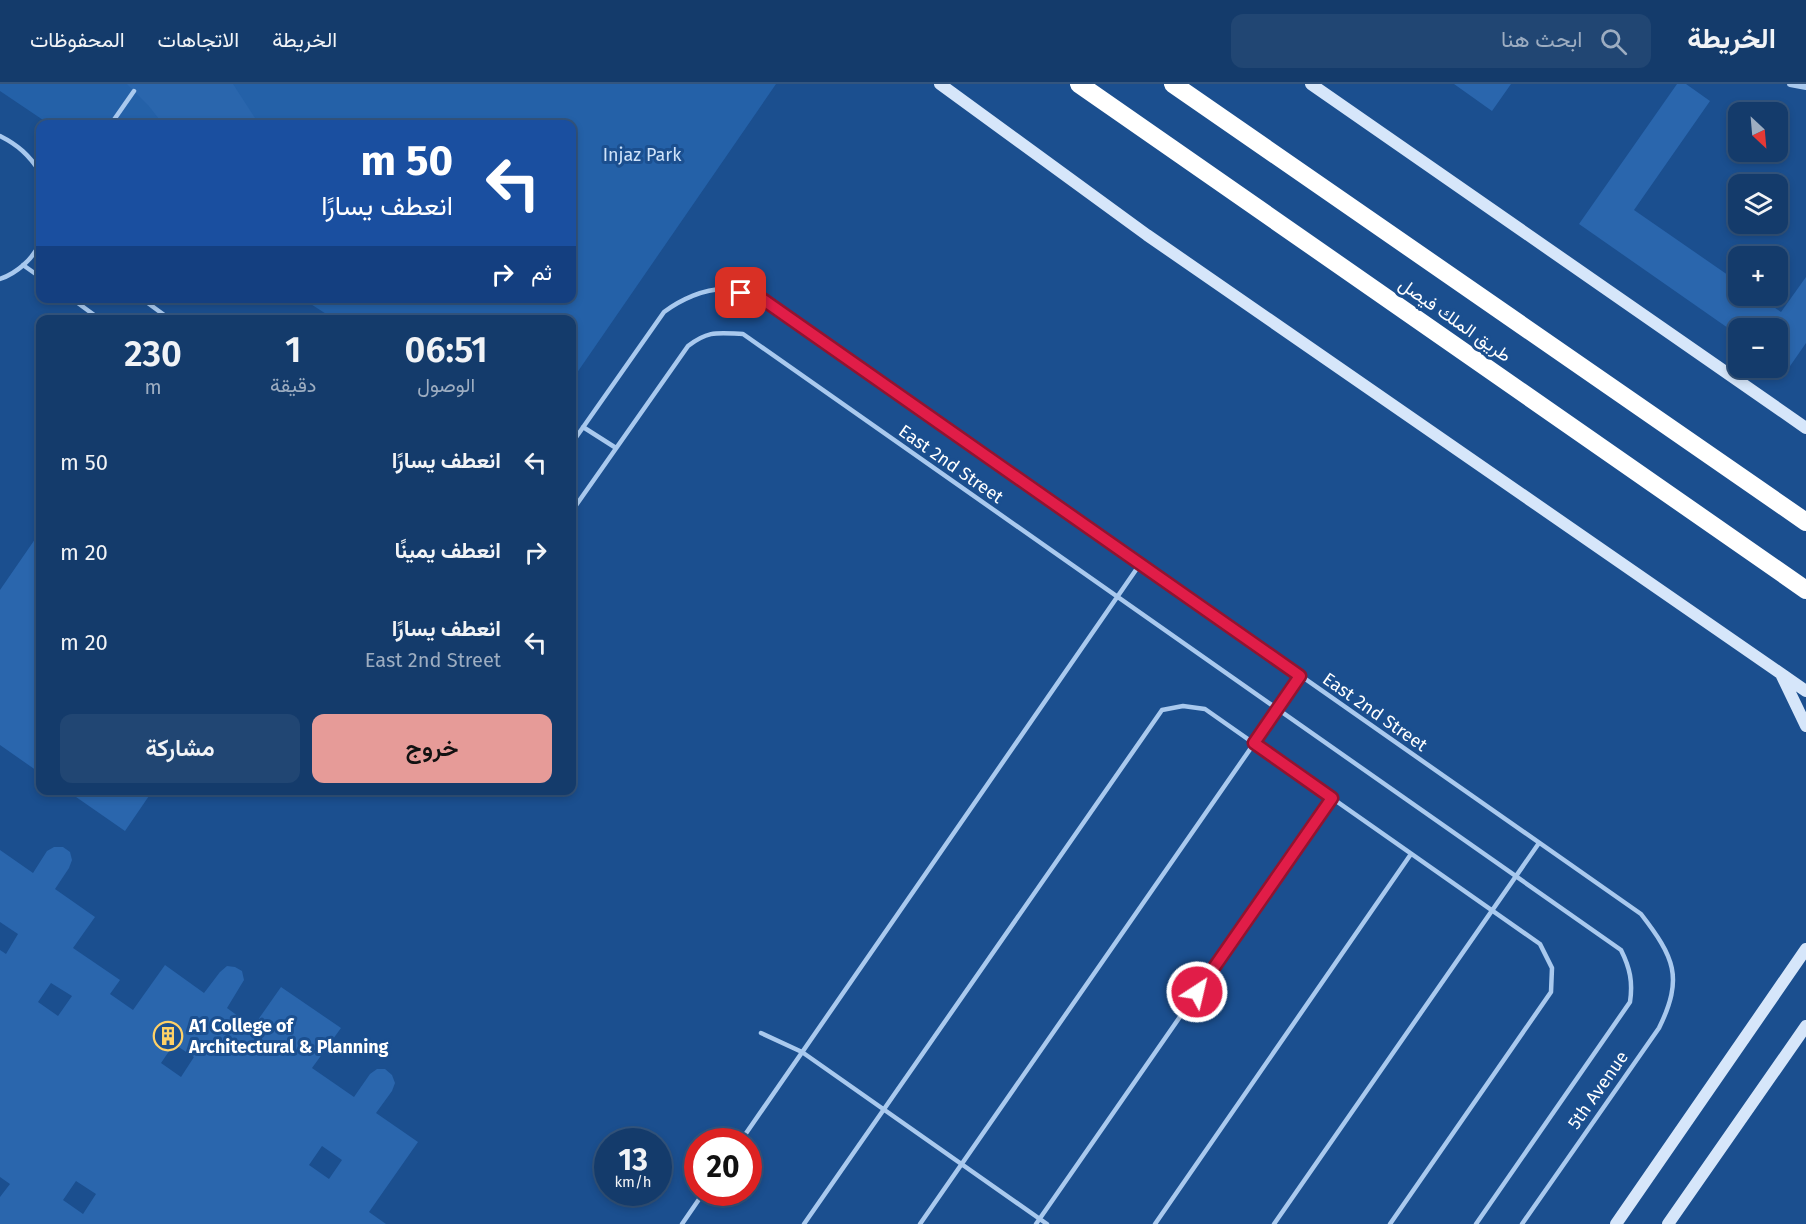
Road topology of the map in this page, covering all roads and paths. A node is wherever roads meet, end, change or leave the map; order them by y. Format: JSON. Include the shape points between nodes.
{"nodes":[{"id":1,"x":940,"y":84,"type":"edge"},
{"id":2,"x":1079,"y":84,"type":"edge"},
{"id":3,"x":1173,"y":84,"type":"edge"},
{"id":4,"x":1311,"y":84,"type":"edge"},
{"id":5,"x":1790,"y":84,"type":"edge"},
{"id":6,"x":1806,"y":87,"type":"edge"},
{"id":7,"x":134,"y":91,"type":"dead end"},
{"id":8,"x":114,"y":120,"type":"edge"},
{"id":9,"x":0,"y":136,"type":"edge"},
{"id":10,"x":36,"y":166,"type":"edge"},
{"id":11,"x":36,"y":251,"type":"edge"},
{"id":12,"x":24,"y":265,"type":"junction"},
{"id":13,"x":36,"y":274,"type":"edge"},
{"id":14,"x":0,"y":279,"type":"edge"},
{"id":15,"x":78,"y":303,"type":"edge"},
{"id":16,"x":148,"y":303,"type":"edge"},
{"id":17,"x":94,"y":315,"type":"edge"},
{"id":18,"x":164,"y":315,"type":"edge"},
{"id":19,"x":583,"y":427,"type":"junction"},
{"id":20,"x":1806,"y":428,"type":"edge"},
{"id":21,"x":576,"y":437,"type":"edge"},
{"id":22,"x":616,"y":448,"type":"junction"},
{"id":23,"x":576,"y":505,"type":"edge"},
{"id":24,"x":1806,"y":522,"type":"edge"},
{"id":25,"x":1140,"y":564,"type":"junction"},
{"id":26,"x":1806,"y":590,"type":"edge"},
{"id":27,"x":1118,"y":597,"type":"junction"},
{"id":28,"x":1780,"y":673,"type":"junction"},
{"id":29,"x":1300,"y":676,"type":"junction"},
{"id":30,"x":1806,"y":691,"type":"edge"},
{"id":31,"x":1278,"y":709,"type":"junction"},
{"id":32,"x":1806,"y":726,"type":"edge"},
{"id":33,"x":1254,"y":743,"type":"junction"},
{"id":34,"x":1332,"y":798,"type":"junction"},
{"id":35,"x":1539,"y":843,"type":"junction"},
{"id":36,"x":1412,"y":854,"type":"junction"},
{"id":37,"x":1516,"y":876,"type":"junction"},
{"id":38,"x":1492,"y":910,"type":"junction"},
{"id":39,"x":1806,"y":951,"type":"edge"},
{"id":40,"x":1670,"y":964,"type":"joint"},
{"id":41,"x":1633,"y":986,"type":"joint"},
{"id":42,"x":1806,"y":1026,"type":"edge"},
{"id":43,"x":761,"y":1033,"type":"dead end"},
{"id":44,"x":802,"y":1052,"type":"junction"},
{"id":45,"x":884,"y":1110,"type":"junction"},
{"id":46,"x":750,"y":1128,"type":"edge"},
{"id":47,"x":962,"y":1164,"type":"junction"},
{"id":48,"x":694,"y":1206,"type":"edge"},
{"id":49,"x":1038,"y":1221,"type":"edge"},
{"id":50,"x":682,"y":1224,"type":"edge"},
{"id":51,"x":804,"y":1224,"type":"edge"},
{"id":52,"x":920,"y":1224,"type":"edge"},
{"id":53,"x":1047,"y":1224,"type":"edge"},
{"id":54,"x":1155,"y":1224,"type":"edge"},
{"id":55,"x":1274,"y":1224,"type":"edge"},
{"id":56,"x":1390,"y":1224,"type":"edge"},
{"id":57,"x":1476,"y":1224,"type":"edge"},
{"id":58,"x":1522,"y":1224,"type":"edge"},
{"id":59,"x":1616,"y":1224,"type":"edge"},
{"id":60,"x":1668,"y":1224,"type":"edge"}],
"edges":[{"from":1,"to":28,"type":"main road","via":[[1147,235]]},
{"from":2,"to":26,"type":"highway","name":"طريق الملك فيصل"},
{"from":3,"to":24,"type":"highway","name":"طريق الملك فيصل"},
{"from":4,"to":20,"type":"main road"},
{"from":5,"to":6,"type":"street"},
{"from":7,"to":8,"type":"lane"},
{"from":9,"to":10,"type":"lane","via":[[17,145]]},
{"from":11,"to":12,"type":"lane"},
{"from":12,"to":13,"type":"lane"},
{"from":12,"to":14,"type":"lane"},
{"from":15,"to":17,"type":"lane"},
{"from":16,"to":18,"type":"lane"},
{"from":19,"to":21,"type":"lane","name":"East 2nd Street"},
{"from":19,"to":22,"type":"lane"},
{"from":19,"to":25,"type":"lane","name":"East 2nd Street","via":[[664,312],[676,302],[725,289],[758,296]]},
{"from":22,"to":23,"type":"lane","name":"East 2nd Street"},
{"from":22,"to":27,"type":"lane","name":"East 2nd Street","via":[[688,345],[701,335],[743,334]]},
{"from":25,"to":27,"type":"lane"},
{"from":25,"to":29,"type":"lane","name":"East 2nd Street"},
{"from":27,"to":31,"type":"lane","name":"East 2nd Street"},
{"from":27,"to":44,"type":"lane"},
{"from":28,"to":30,"type":"main road"},
{"from":28,"to":32,"type":"main road"},
{"from":29,"to":31,"type":"lane"},
{"from":29,"to":35,"type":"lane","name":"East 2nd Street"},
{"from":31,"to":33,"type":"lane"},
{"from":31,"to":37,"type":"lane","name":"East 2nd Street"},
{"from":33,"to":34,"type":"lane"},
{"from":33,"to":45,"type":"lane","via":[[1205,709],[1183,706],[1162,710]]},
{"from":33,"to":47,"type":"lane"},
{"from":34,"to":36,"type":"lane"},
{"from":34,"to":49,"type":"lane"},
{"from":35,"to":37,"type":"lane"},
{"from":35,"to":40,"type":"lane","name":"East 2nd Street","via":[[1641,914],[1662,942]]},
{"from":36,"to":38,"type":"lane"},
{"from":36,"to":54,"type":"lane"},
{"from":37,"to":38,"type":"lane"},
{"from":37,"to":41,"type":"lane","name":"East 2nd Street","via":[[1621,950]]},
{"from":38,"to":55,"type":"lane"},
{"from":38,"to":56,"type":"lane","via":[[1539,944],[1552,968],[1551,992]]},
{"from":39,"to":59,"type":"main road"},
{"from":40,"to":58,"type":"lane","name":"5th Avenue","via":[[1674,978],[1670,1005],[1659,1028]]},
{"from":41,"to":57,"type":"lane","name":"5th Avenue","via":[[1630,1002]]},
{"from":42,"to":60,"type":"main road"},
{"from":43,"to":44,"type":"lane"},
{"from":44,"to":45,"type":"lane"},
{"from":44,"to":46,"type":"lane"},
{"from":45,"to":47,"type":"lane"},
{"from":45,"to":51,"type":"lane"},
{"from":47,"to":49,"type":"lane"},
{"from":47,"to":52,"type":"lane"},
{"from":48,"to":50,"type":"lane"},
{"from":49,"to":53,"type":"lane"}]}
